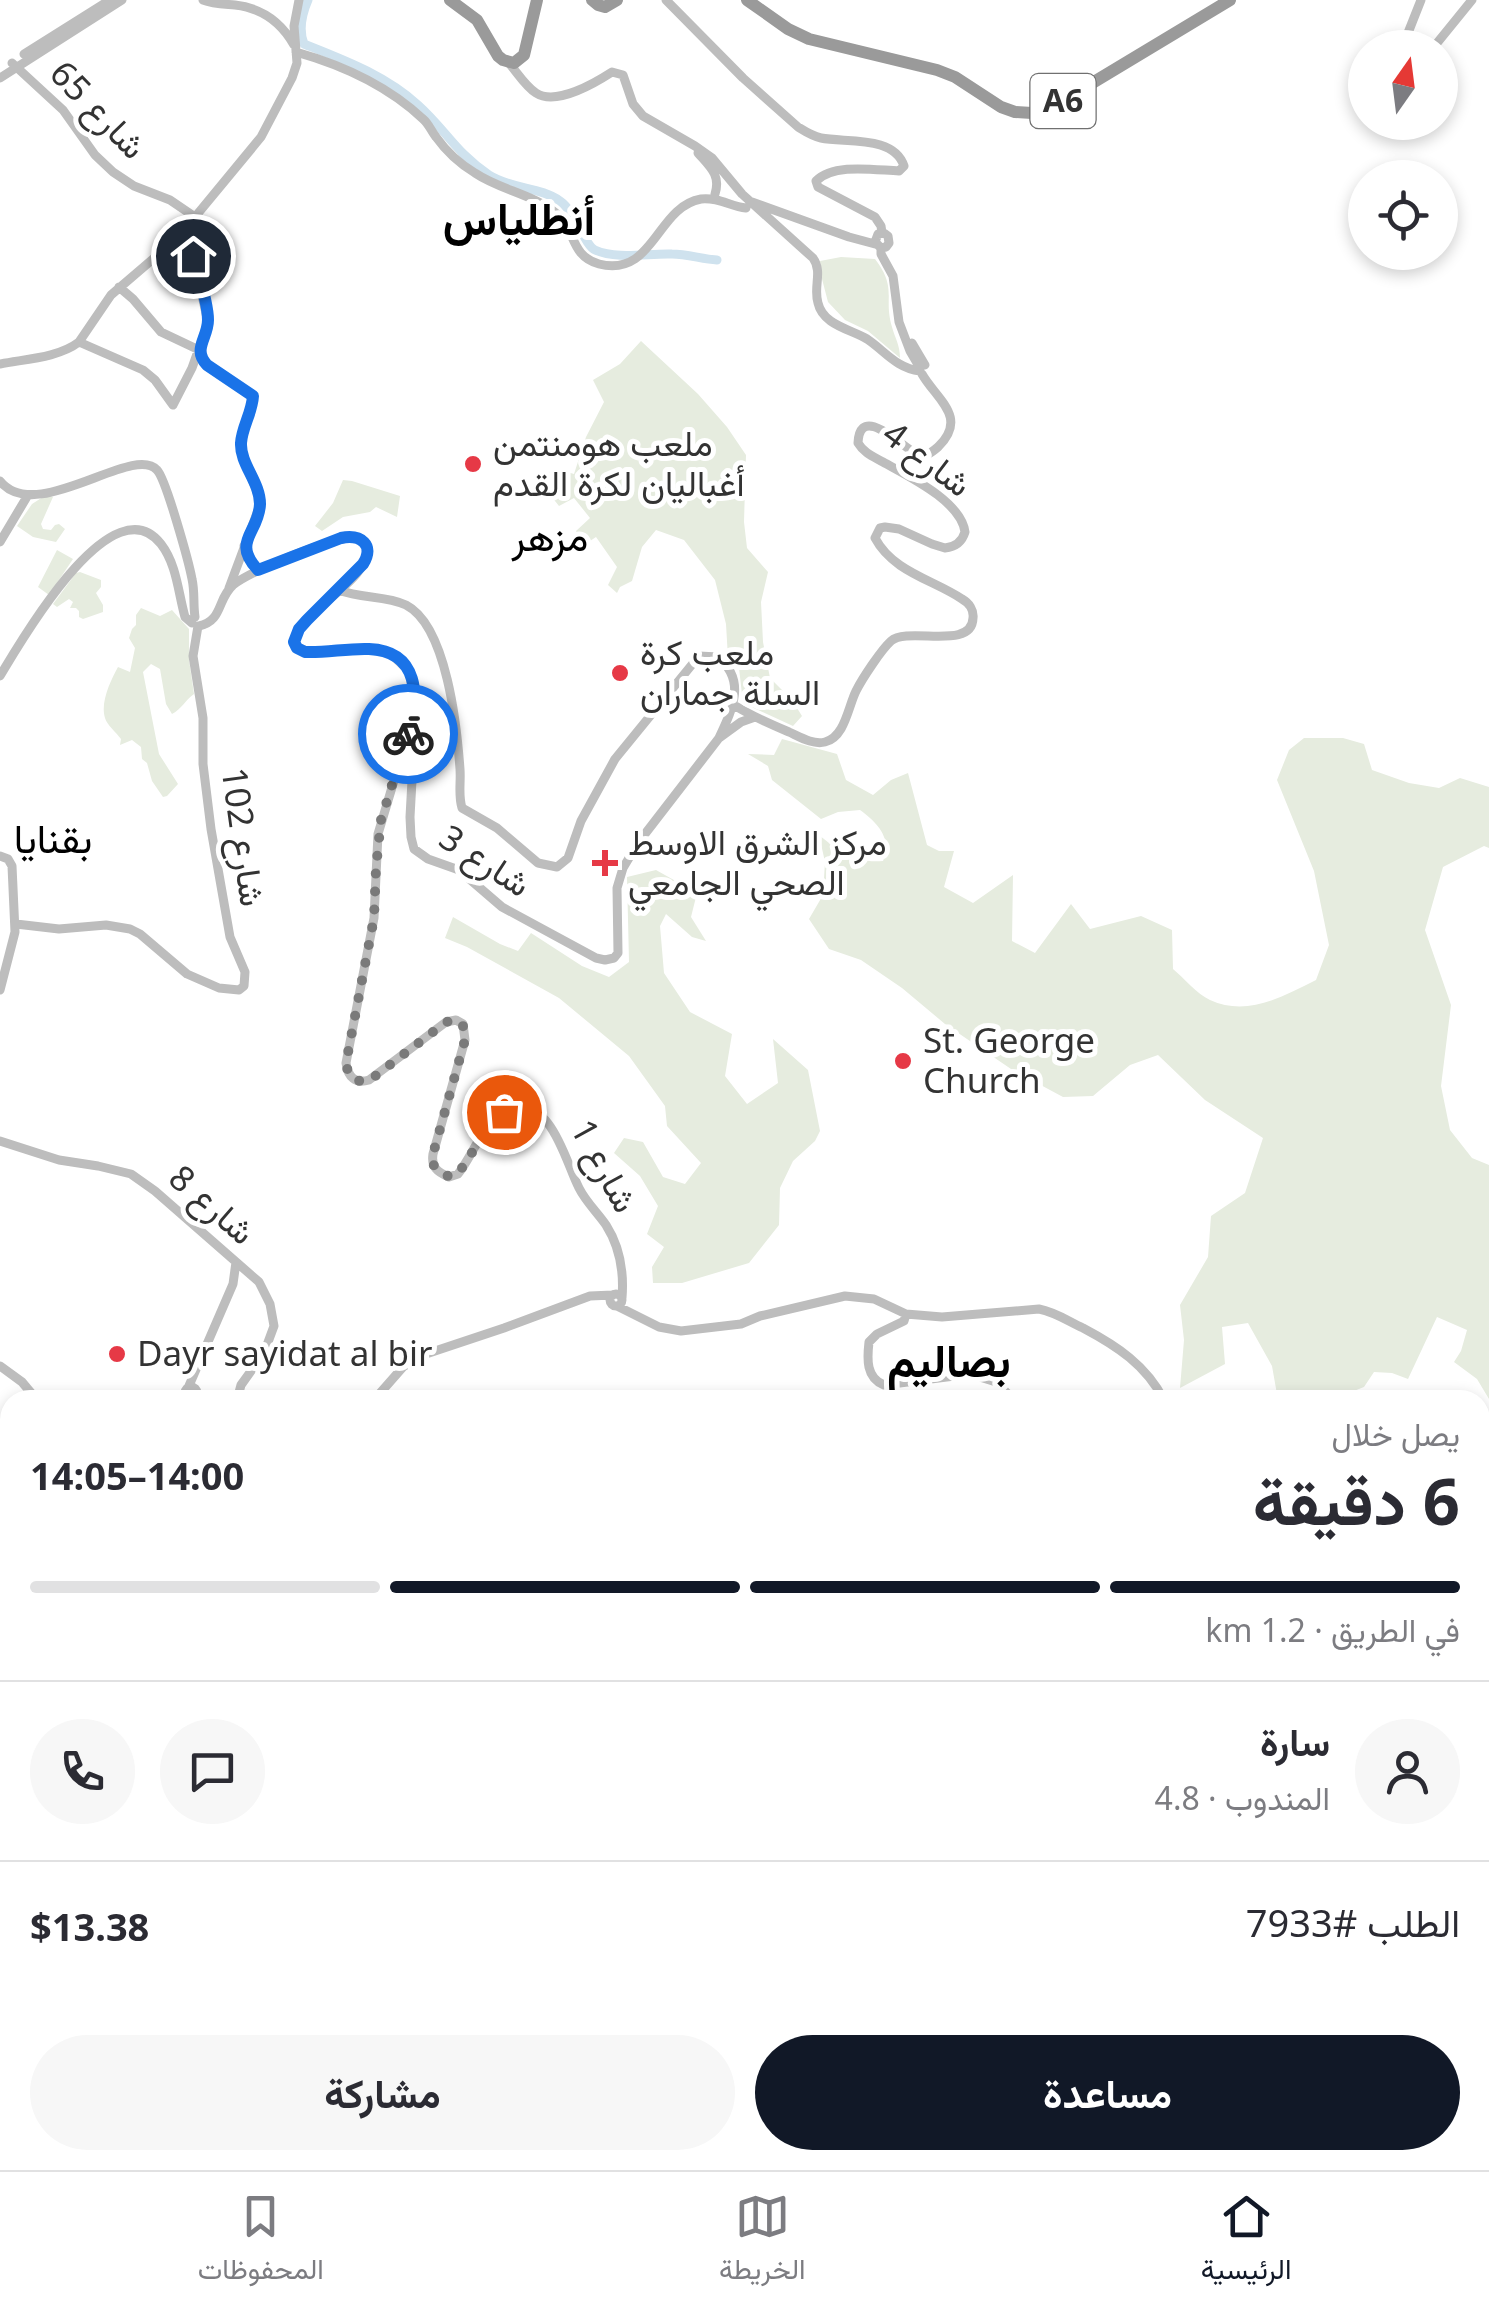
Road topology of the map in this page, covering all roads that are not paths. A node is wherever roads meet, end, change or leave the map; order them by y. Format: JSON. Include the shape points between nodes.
{"nodes":[{"id":1,"x":110,"y":0,"type":"edge"},
{"id":2,"x":122,"y":0,"type":"edge"},
{"id":3,"x":203,"y":0,"type":"edge"},
{"id":4,"x":299,"y":0,"type":"edge"},
{"id":5,"x":450,"y":0,"type":"edge"},
{"id":6,"x":537,"y":0,"type":"edge"},
{"id":7,"x":592,"y":0,"type":"edge"},
{"id":8,"x":616,"y":0,"type":"edge"},
{"id":9,"x":666,"y":0,"type":"edge"},
{"id":10,"x":747,"y":0,"type":"edge"},
{"id":11,"x":1230,"y":0,"type":"edge"},
{"id":12,"x":1422,"y":0,"type":"edge"},
{"id":13,"x":1472,"y":0,"type":"edge"},
{"id":14,"x":288,"y":28,"type":"junction"},
{"id":15,"x":1410,"y":30,"type":"edge"},
{"id":16,"x":1448,"y":30,"type":"edge"},
{"id":17,"x":295,"y":52,"type":"junction"},
{"id":18,"x":508,"y":62,"type":"junction"},
{"id":19,"x":14,"y":65,"type":"junction"},
{"id":20,"x":0,"y":74,"type":"edge"},
{"id":21,"x":695,"y":146,"type":"junction"},
{"id":22,"x":715,"y":194,"type":"junction"},
{"id":23,"x":748,"y":204,"type":"junction"},
{"id":24,"x":195,"y":216,"type":"junction"},
{"id":25,"x":188,"y":228,"type":"junction"},
{"id":26,"x":878,"y":246,"type":"junction"},
{"id":27,"x":638,"y":254,"type":"junction"},
{"id":28,"x":119,"y":287,"type":"junction"},
{"id":29,"x":84,"y":341,"type":"junction"},
{"id":30,"x":199,"y":350,"type":"junction"},
{"id":31,"x":0,"y":364,"type":"edge"},
{"id":32,"x":924,"y":374,"type":"junction"},
{"id":33,"x":0,"y":481,"type":"edge"},
{"id":34,"x":28,"y":495,"type":"junction"},
{"id":35,"x":0,"y":542,"type":"edge"},
{"id":36,"x":242,"y":551,"type":"junction"},
{"id":37,"x":253,"y":572,"type":"junction"},
{"id":38,"x":229,"y":588,"type":"junction"},
{"id":39,"x":339,"y":590,"type":"junction"},
{"id":40,"x":197,"y":621,"type":"junction"},
{"id":41,"x":0,"y":676,"type":"edge"},
{"id":42,"x":734,"y":705,"type":"junction"},
{"id":43,"x":755,"y":716,"type":"junction"},
{"id":44,"x":411,"y":724,"type":"junction"},
{"id":45,"x":719,"y":738,"type":"junction"},
{"id":46,"x":0,"y":858,"type":"edge"},
{"id":47,"x":16,"y":924,"type":"junction"},
{"id":48,"x":0,"y":990,"type":"edge"},
{"id":49,"x":0,"y":1141,"type":"edge"},
{"id":50,"x":236,"y":1262,"type":"junction"},
{"id":51,"x":246,"y":1271,"type":"junction"},
{"id":52,"x":233,"y":1284,"type":"junction"},
{"id":53,"x":616,"y":1299,"type":"junction"},
{"id":54,"x":906,"y":1314,"type":"junction"},
{"id":55,"x":0,"y":1366,"type":"edge"},
{"id":56,"x":29,"y":1390,"type":"edge"},
{"id":57,"x":190,"y":1390,"type":"edge"},
{"id":58,"x":240,"y":1390,"type":"edge"},
{"id":59,"x":383,"y":1390,"type":"edge"},
{"id":60,"x":1004,"y":1390,"type":"edge"},
{"id":61,"x":1158,"y":1390,"type":"edge"}],
"edges":[{"from":1,"to":19,"type":"street"},
{"from":2,"to":19,"type":"street"},
{"from":3,"to":14,"type":"street","via":[[252,8]]},
{"from":4,"to":14,"type":"street"},
{"from":5,"to":18,"type":"highway","via":[[477,20]]},
{"from":6,"to":18,"type":"highway","via":[[524,55]]},
{"from":7,"to":8,"type":"highway","via":[[605,7]]},
{"from":9,"to":26,"type":"street","via":[[798,127],[820,137],[868,141],[902,158],[899,171],[858,169],[816,181],[875,217],[882,233],[875,238]]},
{"from":10,"to":11,"type":"highway","number":"A6","via":[[809,39],[936,70],[1001,107],[1032,113]]},
{"from":12,"to":15,"type":"street"},
{"from":13,"to":16,"type":"street"},
{"from":14,"to":17,"type":"street"},
{"from":17,"to":24,"type":"street","via":[[292,78],[261,137]]},
{"from":17,"to":27,"type":"street","via":[[374,87],[472,171],[559,215],[587,259],[612,266]]},
{"from":18,"to":21,"type":"street","via":[[534,92],[550,97],[586,88],[612,72],[623,75],[643,116]]},
{"from":19,"to":20,"type":"street"},
{"from":19,"to":24,"type":"street","name":"شارع 65","via":[[63,110],[107,167]]},
{"from":21,"to":22,"type":"street","via":[[716,174]]},
{"from":21,"to":23,"type":"street"},
{"from":22,"to":23,"type":"street"},
{"from":22,"to":27,"type":"street","via":[[681,203]]},
{"from":23,"to":26,"type":"street"},
{"from":23,"to":27,"type":"street","via":[[687,204]]},
{"from":23,"to":32,"type":"street","via":[[816,262],[823,314],[897,364]]},
{"from":24,"to":25,"type":"street"},
{"from":25,"to":28,"type":"street"},
{"from":25,"to":30,"type":"street","via":[[208,320]]},
{"from":26,"to":32,"type":"street","name":"شارع 4","via":[[893,276],[897,316]]},
{"from":28,"to":29,"type":"street"},
{"from":28,"to":30,"type":"street","via":[[161,332]]},
{"from":29,"to":30,"type":"street","via":[[144,370],[173,405]]},
{"from":29,"to":31,"type":"street"},
{"from":30,"to":36,"type":"street","via":[[203,362],[253,396],[241,447],[260,505]]},
{"from":32,"to":43,"type":"street","name":"شارع 4","via":[[949,414],[946,438],[936,450],[918,455],[878,428],[864,428],[858,438],[863,451],[960,516],[965,532],[952,547],[890,527],[880,528],[875,538],[903,566],[966,601],[972,623],[957,635],[892,640],[828,741],[811,742]]},
{"from":33,"to":34,"type":"street"},
{"from":34,"to":35,"type":"street"},
{"from":34,"to":40,"type":"street","via":[[77,486],[134,464],[155,468],[191,574]]},
{"from":36,"to":37,"type":"street"},
{"from":36,"to":38,"type":"street"},
{"from":37,"to":38,"type":"street"},
{"from":37,"to":39,"type":"street","via":[[341,538],[360,538],[368,556]]},
{"from":38,"to":40,"type":"street","via":[[211,617]]},
{"from":39,"to":42,"type":"street","via":[[402,604],[428,628],[448,683],[462,808],[549,867],[568,858],[580,821],[615,759],[696,657],[718,657],[731,669]]},
{"from":39,"to":44,"type":"street","name":"شارع 1","via":[[299,629],[297,648],[390,653],[414,684]]},
{"from":40,"to":41,"type":"street","via":[[182,609],[160,542],[142,530],[122,531],[70,573]]},
{"from":40,"to":47,"type":"street","name":"شارع 102","via":[[193,656],[211,830],[230,937],[246,979],[239,990],[226,990],[183,972],[130,929]]},
{"from":42,"to":43,"type":"street"},
{"from":42,"to":45,"type":"street"},
{"from":43,"to":45,"type":"street"},
{"from":44,"to":45,"type":"street","name":"شارع 3","via":[[414,849],[466,874],[498,904],[559,943],[604,963],[622,950],[623,868]]},
{"from":44,"to":53,"type":"street","name":"شارع 1","via":[[381,820],[374,918],[347,1072],[370,1080],[446,1022],[463,1024],[465,1040],[434,1168],[456,1176],[497,1116],[519,1108],[547,1120],[614,1241],[623,1274]]},
{"from":46,"to":47,"type":"street","via":[[10,860]]},
{"from":47,"to":48,"type":"street"},
{"from":49,"to":50,"type":"street","name":"شارع 8","via":[[131,1174]]},
{"from":50,"to":51,"type":"street","name":"شارع 8"},
{"from":50,"to":52,"type":"street"},
{"from":51,"to":52,"type":"street"},
{"from":51,"to":58,"type":"street","name":"شارع 8","via":[[266,1293],[274,1326]]},
{"from":52,"to":57,"type":"street"},
{"from":53,"to":54,"type":"street","via":[[667,1324],[749,1320],[845,1296],[874,1298]]},
{"from":53,"to":59,"type":"street","via":[[575,1304],[423,1354]]},
{"from":54,"to":60,"type":"street","via":[[869,1342],[876,1382],[970,1374]]},
{"from":54,"to":61,"type":"street","via":[[1052,1312],[1114,1345]]},
{"from":55,"to":56,"type":"street"}]}
